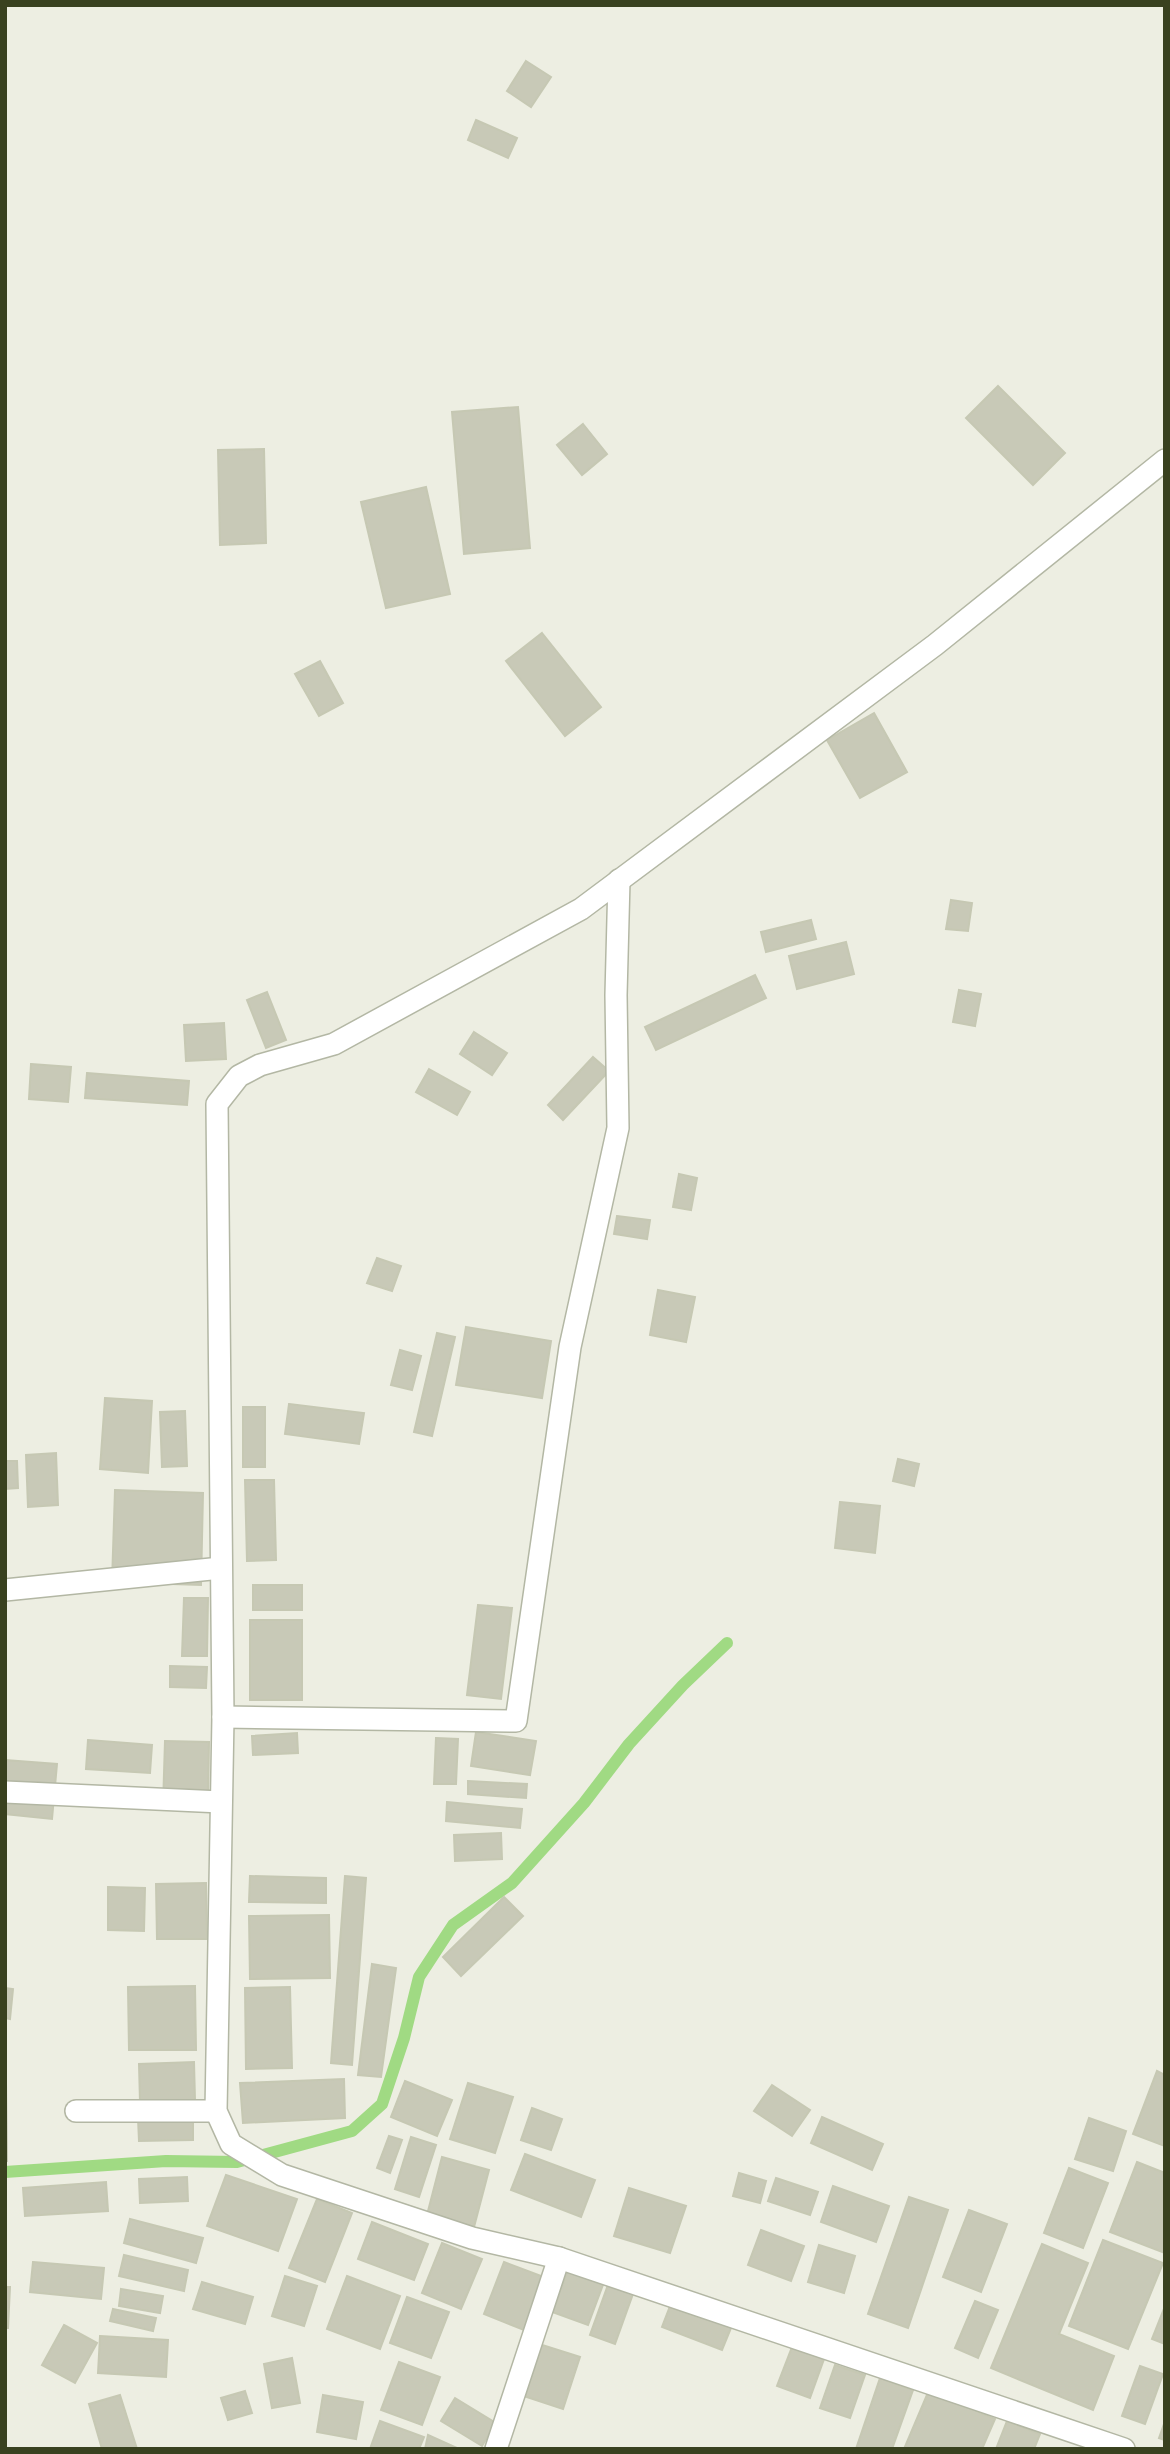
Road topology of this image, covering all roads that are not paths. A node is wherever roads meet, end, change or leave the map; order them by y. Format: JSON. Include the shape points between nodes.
{"nodes":[{"id":1,"x":1165,"y":460,"type":"edge"},
{"id":2,"x":619,"y":880,"type":"junction"},
{"id":3,"x":221,"y":1568,"type":"junction"},
{"id":4,"x":5,"y":1590,"type":"edge"},
{"id":5,"x":223,"y":1717,"type":"junction"},
{"id":6,"x":5,"y":1792,"type":"edge"},
{"id":7,"x":221,"y":1802,"type":"junction"},
{"id":8,"x":76,"y":2112,"type":"dead end"},
{"id":9,"x":216,"y":2112,"type":"junction"},
{"id":10,"x":559,"y":2258,"type":"junction"},
{"id":11,"x":496,"y":2449,"type":"edge"},
{"id":12,"x":1124,"y":2449,"type":"edge"}],
"edges":[{"from":1,"to":2,"type":"street","via":[[935,645]]},
{"from":2,"to":3,"type":"street","via":[[580,909],[334,1044],[260,1065],[239,1076],[216,1104]]},
{"from":2,"to":5,"type":"street","via":[[618,1128],[570,1347],[516,1721]]},
{"from":3,"to":4,"type":"street"},
{"from":3,"to":5,"type":"street"},
{"from":5,"to":7,"type":"street"},
{"from":6,"to":7,"type":"street"},
{"from":7,"to":9,"type":"street"},
{"from":8,"to":9,"type":"street"},
{"from":9,"to":10,"type":"street","via":[[231,2144],[282,2175],[472,2238]]},
{"from":10,"to":11,"type":"street"},
{"from":10,"to":12,"type":"street"}]}
